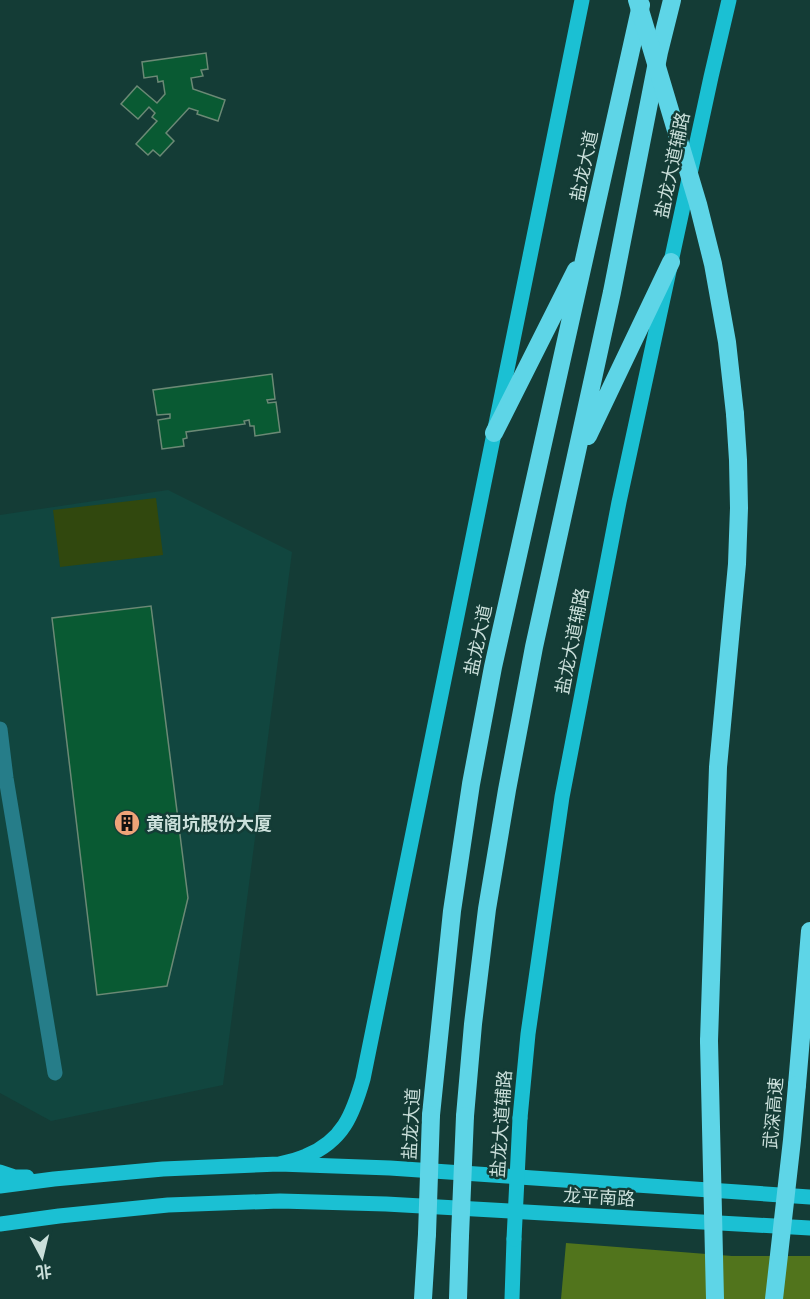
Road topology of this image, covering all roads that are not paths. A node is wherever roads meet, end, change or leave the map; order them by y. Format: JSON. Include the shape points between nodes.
{"nodes":[{"id":1,"x":582,"y":0,"type":"edge"},
{"id":2,"x":640,"y":0,"type":"edge"},
{"id":3,"x":672,"y":0,"type":"edge"},
{"id":4,"x":729,"y":0,"type":"edge"},
{"id":5,"x":588,"y":244,"type":"junction"},
{"id":6,"x":671,"y":262,"type":"junction"},
{"id":7,"x":494,"y":433,"type":"junction"},
{"id":8,"x":574,"y":464,"type":"junction"},
{"id":9,"x":0,"y":729,"type":"edge"},
{"id":10,"x":3,"y":779,"type":"edge"},
{"id":11,"x":810,"y":931,"type":"edge"},
{"id":12,"x":55,"y":1073,"type":"dead end"},
{"id":13,"x":279,"y":1164,"type":"junction"},
{"id":14,"x":0,"y":1172,"type":"edge"},
{"id":15,"x":54,"y":1179,"type":"junction"},
{"id":16,"x":0,"y":1186,"type":"edge"},
{"id":17,"x":810,"y":1197,"type":"edge"},
{"id":18,"x":0,"y":1224,"type":"edge"},
{"id":19,"x":810,"y":1228,"type":"edge"},
{"id":20,"x":423,"y":1299,"type":"edge"},
{"id":21,"x":458,"y":1299,"type":"edge"},
{"id":22,"x":512,"y":1299,"type":"edge"},
{"id":23,"x":715,"y":1299,"type":"edge"},
{"id":24,"x":774,"y":1299,"type":"edge"}],
"edges":[{"from":1,"to":7,"type":"main road"},
{"from":2,"to":5,"type":"highway","name":"盐龙大道"},
{"from":2,"to":23,"type":"highway","bridge":true,"via":[[713,264],[735,414],[737,564],[718,767],[709,1041]]},
{"from":3,"to":8,"type":"highway"},
{"from":4,"to":6,"type":"main road","name":"盐龙大道辅路"},
{"from":5,"to":7,"type":"highway"},
{"from":5,"to":20,"type":"highway","name":"盐龙大道","bridge":true,"via":[[493,668],[471,784],[452,910],[431,1115]]},
{"from":6,"to":8,"type":"highway"},
{"from":6,"to":22,"type":"main road","name":"盐龙大道辅路","bridge":true,"via":[[619,502],[562,797],[528,1034]]},
{"from":7,"to":13,"type":"main road","via":[[355,1107],[344,1128],[328,1143],[306,1156]]},
{"from":8,"to":21,"type":"highway","bridge":true,"via":[[534,647],[487,909],[465,1116]]},
{"from":9,"to":10,"type":"lane"},
{"from":10,"to":12,"type":"lane"},
{"from":11,"to":24,"type":"highway","name":"武深高速","bridge":true},
{"from":13,"to":15,"type":"main road"},
{"from":13,"to":17,"type":"main road","name":"龙平南路"},
{"from":14,"to":15,"type":"main road","via":[[15,1177]]},
{"from":15,"to":16,"type":"main road"},
{"from":18,"to":19,"type":"main road","name":"龙平南路","via":[[168,1205],[280,1201]]}]}
